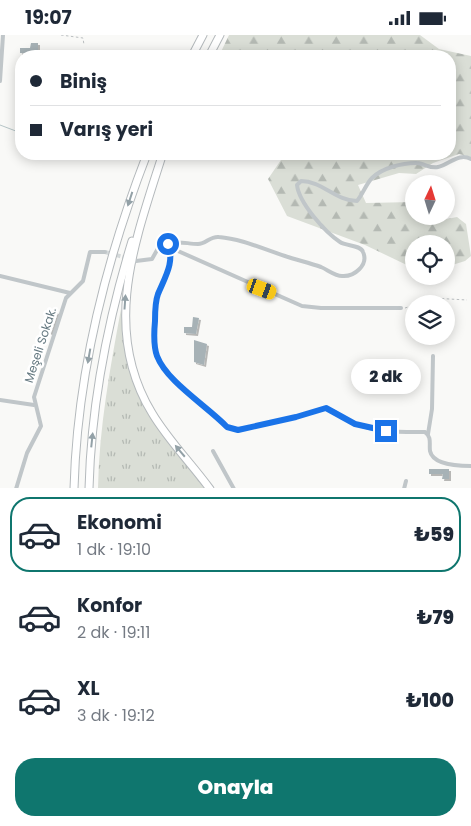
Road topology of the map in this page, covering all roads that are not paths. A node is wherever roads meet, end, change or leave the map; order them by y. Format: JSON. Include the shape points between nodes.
{"nodes":[{"id":1,"x":2,"y":35,"type":"edge"},
{"id":2,"x":203,"y":35,"type":"edge"},
{"id":3,"x":220,"y":35,"type":"edge"},
{"id":4,"x":195,"y":50,"type":"edge"},
{"id":5,"x":212,"y":50,"type":"edge"},
{"id":6,"x":1,"y":63,"type":"edge"},
{"id":7,"x":0,"y":81,"type":"edge"},
{"id":8,"x":456,"y":159,"type":"edge"},
{"id":9,"x":471,"y":159,"type":"edge"},
{"id":10,"x":145,"y":160,"type":"edge"},
{"id":11,"x":161,"y":160,"type":"edge"},
{"id":12,"x":161,"y":160,"type":"edge"},
{"id":13,"x":453,"y":160,"type":"edge"},
{"id":14,"x":168,"y":245,"type":"junction"},
{"id":15,"x":105,"y":252,"type":"tunnel mouth"},
{"id":16,"x":136,"y":261,"type":"dead end"},
{"id":17,"x":0,"y":276,"type":"edge"},
{"id":18,"x":70,"y":293,"type":"junction"},
{"id":19,"x":401,"y":308,"type":"road end"},
{"id":20,"x":433,"y":357,"type":"dead end"},
{"id":21,"x":0,"y":400,"type":"edge"},
{"id":22,"x":34,"y":405,"type":"junction"},
{"id":23,"x":428,"y":434,"type":"junction"},
{"id":24,"x":213,"y":451,"type":"dead end"},
{"id":25,"x":471,"y":466,"type":"edge"},
{"id":26,"x":406,"y":481,"type":"dead end"},
{"id":27,"x":16,"y":488,"type":"edge"},
{"id":28,"x":74,"y":488,"type":"edge"},
{"id":29,"x":89,"y":488,"type":"edge"},
{"id":30,"x":209,"y":488,"type":"edge"},
{"id":31,"x":233,"y":488,"type":"edge"},
{"id":32,"x":404,"y":488,"type":"edge"}],
"edges":[{"from":1,"to":6,"type":"street"},
{"from":2,"to":4,"type":"highway"},
{"from":3,"to":5,"type":"highway"},
{"from":6,"to":7,"type":"street"},
{"from":8,"to":9,"type":"street"},
{"from":10,"to":28,"type":"highway","one_way":true,"via":[[120,227],[97,312],[80,412]]},
{"from":29,"to":11,"type":"highway","one_way":true,"via":[[95,414],[112,315],[135,231]]},
{"from":30,"to":12,"type":"highway","one_way":true,"via":[[162,430],[134,372],[128,348],[124,305],[127,284]]},
{"from":13,"to":14,"type":"street","via":[[432,168],[420,163],[404,163],[372,178],[357,201],[346,201],[310,181],[301,181],[297,185],[305,206],[334,237],[363,251],[364,259],[352,276],[340,276],[256,245],[220,237],[200,244],[172,241]]},
{"from":14,"to":16,"type":"street","via":[[161,243],[152,259]]},
{"from":14,"to":19,"type":"street","via":[[302,306]]},
{"from":14,"to":23,"type":"street","via":[[170,262],[156,304],[157,357],[167,372],[227,427],[238,430],[326,408],[364,427],[397,434]]},
{"from":15,"to":18,"type":"street","name":"Meşeli Sokak.","via":[[90,252],[83,281]]},
{"from":17,"to":18,"type":"street"},
{"from":18,"to":22,"type":"street","name":"Meşeli Sokak.","via":[[50,346]]},
{"from":20,"to":23,"type":"street"},
{"from":21,"to":22,"type":"street"},
{"from":22,"to":27,"type":"street","name":"Meşeli Sokak.","via":[[40,426],[17,478]]},
{"from":23,"to":25,"type":"street","via":[[430,453],[434,457],[450,464]]},
{"from":24,"to":31,"type":"street"},
{"from":26,"to":32,"type":"street"}]}
